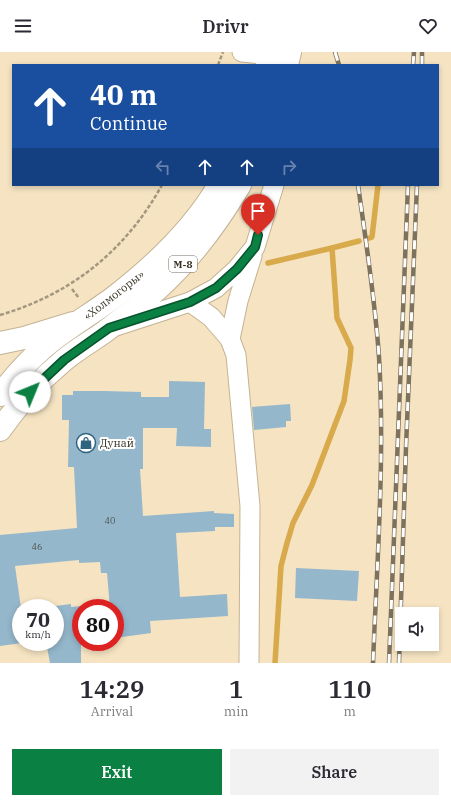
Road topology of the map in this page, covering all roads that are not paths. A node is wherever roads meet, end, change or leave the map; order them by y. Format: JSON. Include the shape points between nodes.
{"nodes":[{"id":1,"x":242,"y":52,"type":"edge"},
{"id":2,"x":280,"y":59,"type":"edge"},
{"id":3,"x":218,"y":186,"type":"edge"},
{"id":4,"x":239,"y":186,"type":"edge"},
{"id":5,"x":274,"y":186,"type":"edge"},
{"id":6,"x":255,"y":247,"type":"junction"},
{"id":7,"x":190,"y":302,"type":"junction"},
{"id":8,"x":80,"y":321,"type":"junction"},
{"id":9,"x":109,"y":328,"type":"junction"},
{"id":10,"x":230,"y":339,"type":"junction"},
{"id":11,"x":0,"y":343,"type":"edge"},
{"id":12,"x":0,"y":395,"type":"edge"},
{"id":13,"x":0,"y":430,"type":"edge"},
{"id":14,"x":249,"y":663,"type":"edge"}],
"edges":[{"from":1,"to":2,"type":"street"},
{"from":3,"to":8,"type":"main road","name":"«Холмогоры»","number":"М-8","via":[[208,203],[164,253],[118,293]]},
{"from":4,"to":9,"type":"main road","name":"«Холмогоры»","number":"М-8","via":[[213,228],[184,263],[161,286]]},
{"from":5,"to":6,"type":"street"},
{"from":6,"to":7,"type":"street","via":[[237,269],[216,288]]},
{"from":6,"to":10,"type":"street","via":[[238,301]]},
{"from":7,"to":9,"type":"street"},
{"from":7,"to":10,"type":"street","via":[[211,318]]},
{"from":8,"to":11,"type":"main road"},
{"from":8,"to":12,"type":"main road","name":"«Холмогоры»","number":"М-8","via":[[43,348]]},
{"from":9,"to":13,"type":"main road","name":"«Холмогоры»","number":"М-8","via":[[47,374]]},
{"from":10,"to":14,"type":"street","via":[[236,355],[250,506]]}]}
